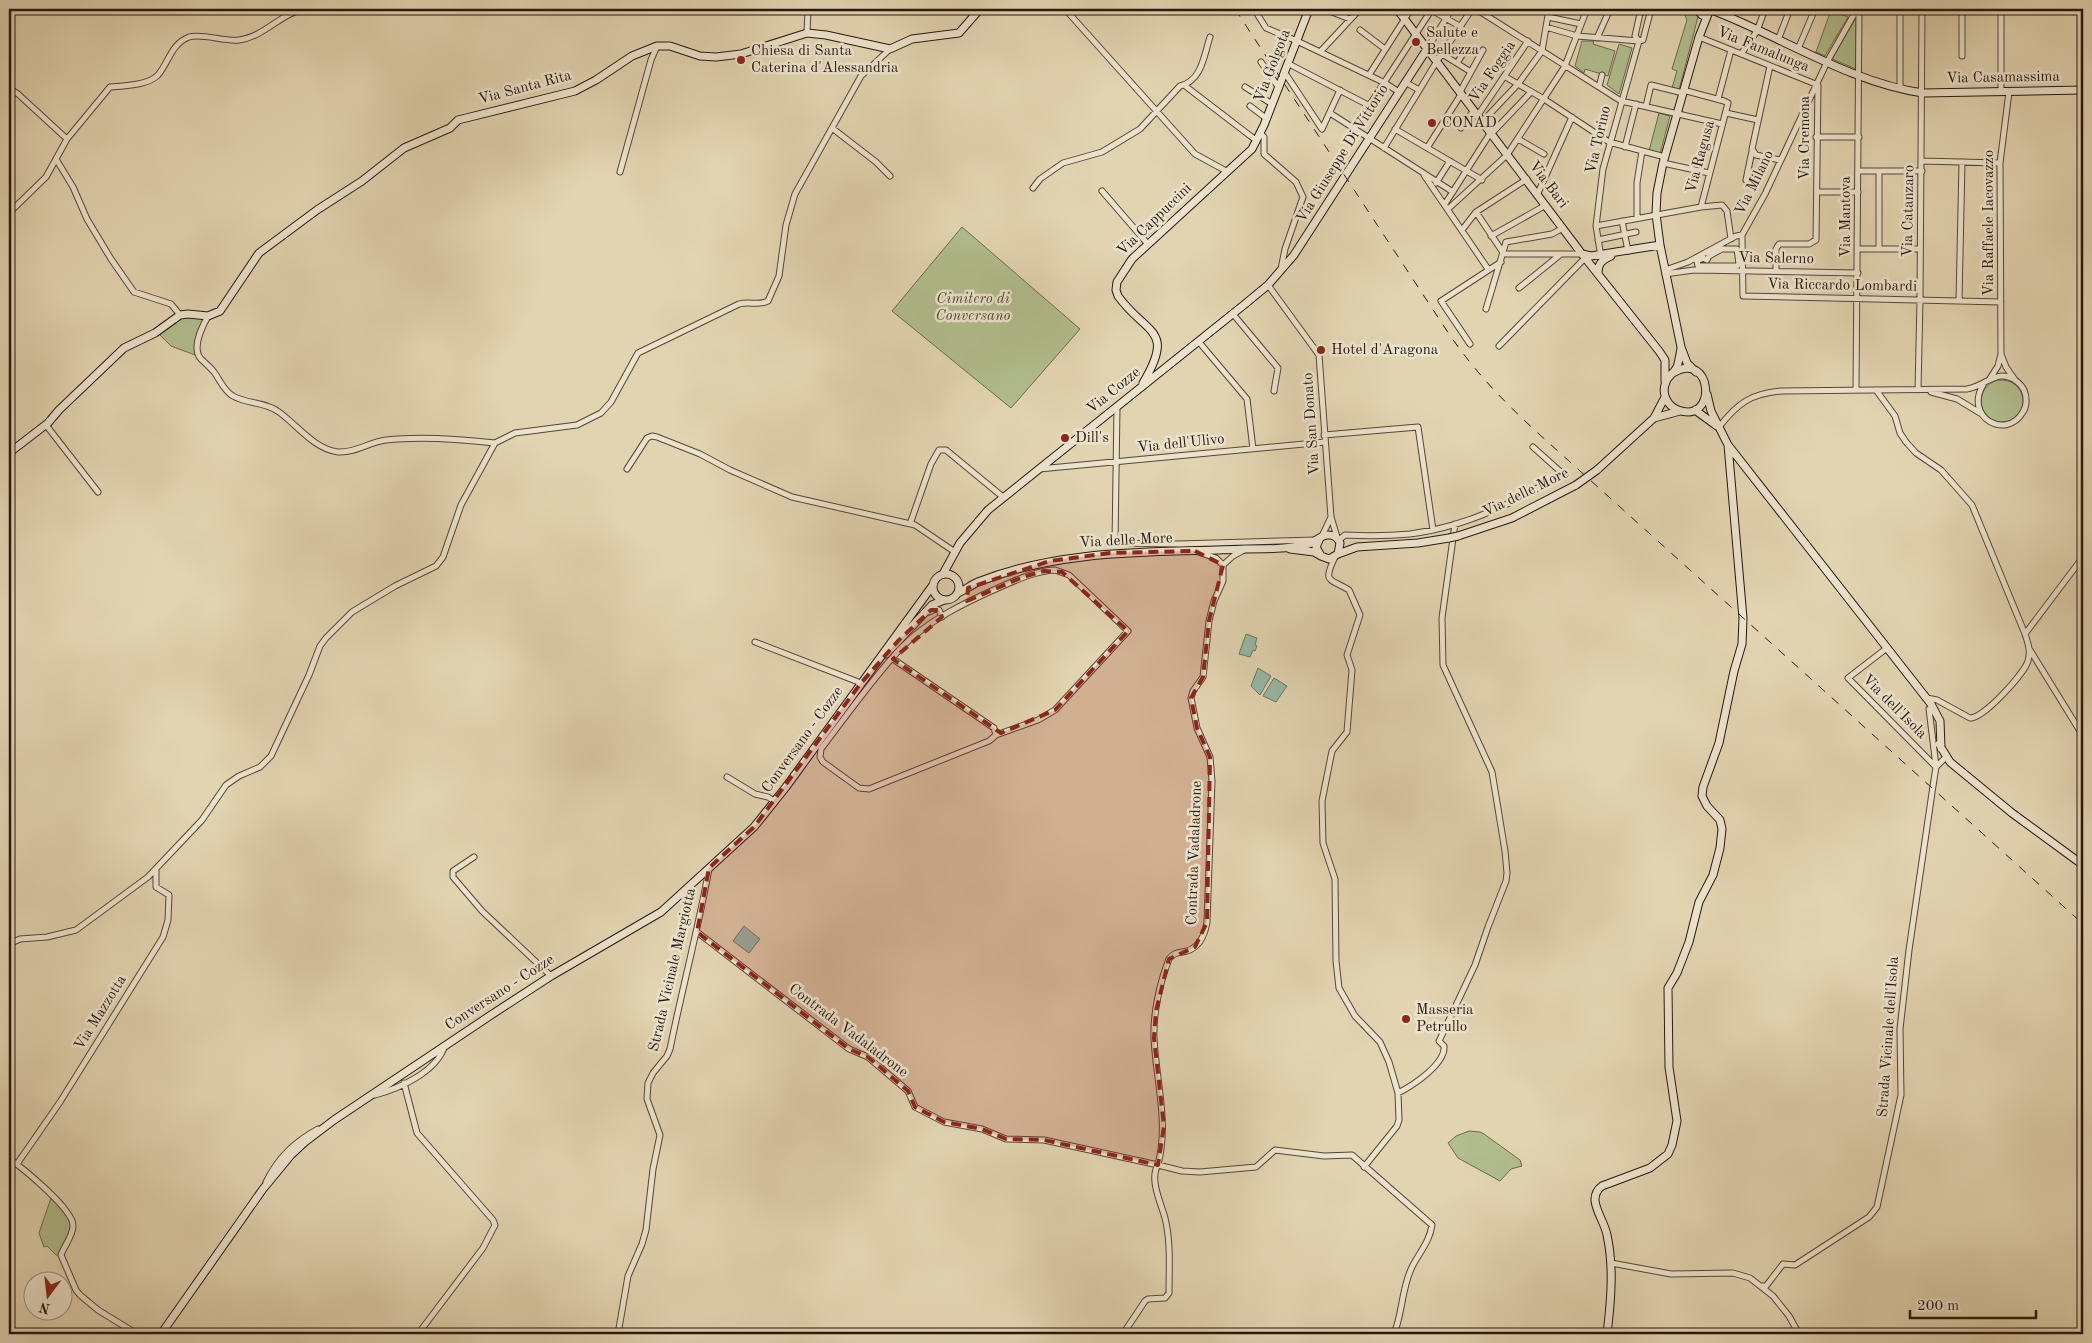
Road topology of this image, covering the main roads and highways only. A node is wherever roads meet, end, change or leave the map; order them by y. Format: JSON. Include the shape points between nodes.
{"nodes":[{"id":1,"x":980,"y":9,"type":"edge"},
{"id":2,"x":1309,"y":9,"type":"edge"},
{"id":3,"x":1397,"y":9,"type":"edge"},
{"id":4,"x":1697,"y":9,"type":"edge"},
{"id":5,"x":1710,"y":9,"type":"edge"},
{"id":6,"x":1702,"y":15,"type":"junction"},
{"id":7,"x":1699,"y":37,"type":"junction"},
{"id":8,"x":1427,"y":49,"type":"junction"},
{"id":9,"x":2083,"y":90,"type":"edge"},
{"id":10,"x":1260,"y":133,"type":"joint"},
{"id":11,"x":1660,"y":245,"type":"junction"},
{"id":12,"x":1592,"y":257,"type":"junction"},
{"id":13,"x":1280,"y":272,"type":"joint"},
{"id":14,"x":1598,"y":274,"type":"junction"},
{"id":15,"x":1681,"y":347,"type":"junction"},
{"id":16,"x":1696,"y":372,"type":"junction"},
{"id":17,"x":1672,"y":373,"type":"junction"},
{"id":18,"x":1666,"y":382,"type":"junction"},
{"id":19,"x":1141,"y":388,"type":"junction"},
{"id":20,"x":1707,"y":394,"type":"junction"},
{"id":21,"x":1665,"y":397,"type":"junction"},
{"id":22,"x":1695,"y":410,"type":"junction"},
{"id":23,"x":1681,"y":411,"type":"junction"},
{"id":24,"x":1654,"y":418,"type":"junction"},
{"id":25,"x":1719,"y":427,"type":"junction"},
{"id":26,"x":1728,"y":445,"type":"junction"},
{"id":27,"x":9,"y":453,"type":"edge"},
{"id":28,"x":1320,"y":538,"type":"junction"},
{"id":29,"x":1339,"y":540,"type":"junction"},
{"id":30,"x":1357,"y":547,"type":"junction"},
{"id":31,"x":1280,"y":548,"type":"junction"},
{"id":32,"x":1322,"y":556,"type":"junction"},
{"id":33,"x":1336,"y":556,"type":"junction"},
{"id":34,"x":951,"y":560,"type":"junction"},
{"id":35,"x":943,"y":574,"type":"junction"},
{"id":36,"x":952,"y":575,"type":"junction"},
{"id":37,"x":958,"y":581,"type":"junction"},
{"id":38,"x":977,"y":582,"type":"junction"},
{"id":39,"x":933,"y":585,"type":"junction"},
{"id":40,"x":958,"y":593,"type":"junction"},
{"id":41,"x":944,"y":600,"type":"junction"},
{"id":42,"x":861,"y":683,"type":"junction"},
{"id":43,"x":2083,"y":865,"type":"edge"},
{"id":44,"x":161,"y":1334,"type":"edge"},
{"id":45,"x":1607,"y":1334,"type":"edge"}],
"edges":[{"from":1,"to":27,"type":"main road","name":"Via Santa Rita","via":[[959,33],[912,39],[890,49],[807,33],[722,57],[706,57],[670,46],[657,46],[632,56],[576,91],[458,120],[450,128],[404,148],[259,253],[220,311],[208,316],[180,316],[124,348],[46,425]]},
{"from":2,"to":10,"type":"main road","name":"Via Golgota"},
{"from":3,"to":8,"type":"main road","name":"Via Bari"},
{"from":4,"to":6,"type":"main road"},
{"from":5,"to":6,"type":"main road"},
{"from":5,"to":7,"type":"main road"},
{"from":5,"to":9,"type":"main road","name":"Via Casamassima","via":[[1859,75],[1923,93]]},
{"from":6,"to":7,"type":"main road"},
{"from":7,"to":11,"type":"main road","via":[[1657,193]]},
{"from":8,"to":12,"type":"main road","name":"Via Bari","via":[[1563,228]]},
{"from":8,"to":13,"type":"main road","name":"Via Giuseppe Di Vittorio","via":[[1317,222]]},
{"from":10,"to":19,"type":"main road","name":"Via Cappuccini","via":[[1252,150],[1147,243],[1127,264],[1118,282],[1116,290],[1122,302],[1153,331],[1157,339],[1158,354]]},
{"from":11,"to":12,"type":"main road"},
{"from":11,"to":15,"type":"main road"},
{"from":12,"to":14,"type":"main road","name":"Via Bari"},
{"from":12,"to":14,"type":"main road"},
{"from":13,"to":19,"type":"main road","name":"Via Cozze"},
{"from":14,"to":18,"type":"main road","name":"Via Bari","via":[[1665,360]]},
{"from":15,"to":16,"type":"main road","via":[[1687,363]]},
{"from":15,"to":17,"type":"main road"},
{"from":16,"to":17,"type":"main road","via":[[1683,369]]},
{"from":16,"to":20,"type":"main road","via":[[1705,381]]},
{"from":17,"to":18,"type":"main road"},
{"from":18,"to":21,"type":"main road"},
{"from":19,"to":34,"type":"main road","name":"Via Cozze","via":[[1003,496],[970,530]]},
{"from":20,"to":22,"type":"main road"},
{"from":20,"to":25,"type":"main road"},
{"from":21,"to":23,"type":"main road","via":[[1671,406]]},
{"from":21,"to":24,"type":"main road"},
{"from":22,"to":23,"type":"main road"},
{"from":22,"to":25,"type":"main road"},
{"from":23,"to":24,"type":"main road"},
{"from":24,"to":30,"type":"main road","name":"Via delle More","bridge":true,"via":[[1576,485],[1512,518],[1449,538]]},
{"from":25,"to":26,"type":"main road"},
{"from":26,"to":43,"type":"main road","via":[[1929,704],[1936,718],[1941,748],[1950,762]]},
{"from":26,"to":45,"type":"main road","via":[[1743,618],[1742,644],[1719,744],[1702,796],[1720,820],[1720,848],[1713,875],[1699,902],[1686,950],[1668,988],[1669,1067],[1677,1121],[1672,1145],[1668,1154],[1655,1165],[1611,1181],[1596,1191],[1594,1200],[1607,1233],[1611,1263]]},
{"from":28,"to":29,"type":"main road","via":[[1331,534]]},
{"from":28,"to":31,"type":"main road","via":[[1312,544]]},
{"from":28,"to":32,"type":"main road","via":[[1316,547]]},
{"from":29,"to":30,"type":"main road"},
{"from":29,"to":33,"type":"main road"},
{"from":30,"to":33,"type":"main road"},
{"from":31,"to":32,"type":"main road"},
{"from":31,"to":38,"type":"main road","name":"Via delle More","via":[[1077,556]]},
{"from":32,"to":33,"type":"main road"},
{"from":34,"to":35,"type":"main road","name":"Via Cozze"},
{"from":34,"to":36,"type":"main road"},
{"from":35,"to":36,"type":"main road"},
{"from":35,"to":39,"type":"main road"},
{"from":36,"to":37,"type":"main road"},
{"from":37,"to":38,"type":"main road"},
{"from":37,"to":40,"type":"main road"},
{"from":38,"to":40,"type":"main road"},
{"from":39,"to":41,"type":"main road","via":[[934,593]]},
{"from":39,"to":42,"type":"main road"},
{"from":40,"to":41,"type":"main road","via":[[952,599]]},
{"from":41,"to":42,"type":"main road","via":[[932,605]]},
{"from":42,"to":44,"type":"main road","name":"Conversano - Cozze","via":[[754,827],[660,912],[551,976],[445,1045],[334,1120],[291,1155],[263,1189]]}]}
